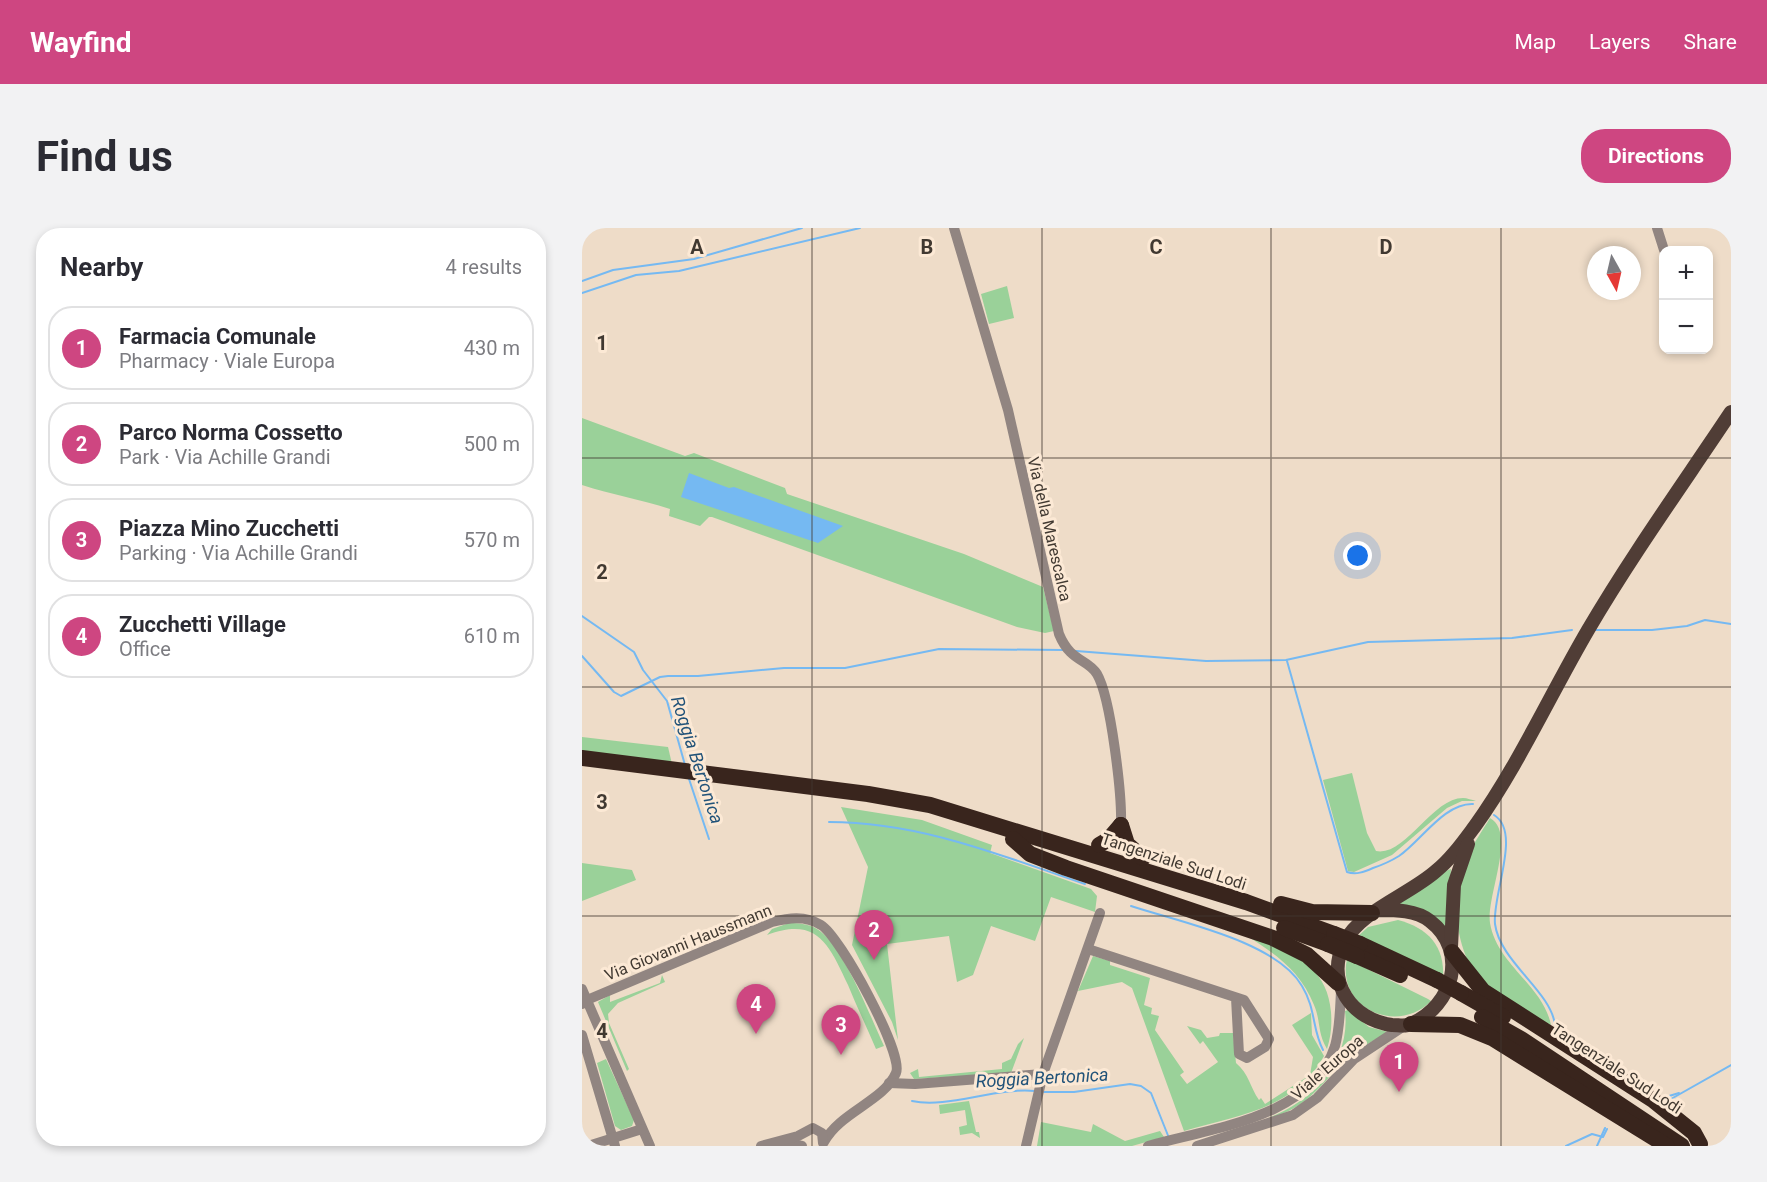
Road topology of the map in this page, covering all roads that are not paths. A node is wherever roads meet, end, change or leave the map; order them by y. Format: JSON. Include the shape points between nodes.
{"nodes":[{"id":1,"x":954,"y":228,"type":"edge"},
{"id":2,"x":1657,"y":228,"type":"edge"},
{"id":3,"x":1663,"y":246,"type":"edge"},
{"id":4,"x":1731,"y":412,"type":"edge"},
{"id":5,"x":582,"y":758,"type":"edge"},
{"id":6,"x":582,"y":768,"type":"edge"},
{"id":7,"x":677,"y":775,"type":"junction"},
{"id":8,"x":700,"y":778,"type":"junction"},
{"id":9,"x":1121,"y":825,"type":"junction"},
{"id":10,"x":1476,"y":825,"type":"junction"},
{"id":11,"x":1003,"y":826,"type":"junction"},
{"id":12,"x":1013,"y":840,"type":"junction"},
{"id":13,"x":1099,"y":845,"type":"junction"},
{"id":14,"x":1143,"y":858,"type":"junction"},
{"id":15,"x":1100,"y":912,"type":"dead end"},
{"id":16,"x":1375,"y":912,"type":"junction"},
{"id":17,"x":1331,"y":939,"type":"junction"},
{"id":18,"x":1088,"y":948,"type":"junction"},
{"id":19,"x":1452,"y":950,"type":"junction"},
{"id":20,"x":1339,"y":987,"type":"junction"},
{"id":21,"x":584,"y":998,"type":"edge"},
{"id":22,"x":1236,"y":998,"type":"junction"},
{"id":23,"x":1458,"y":998,"type":"junction"},
{"id":24,"x":1408,"y":1025,"type":"junction"},
{"id":25,"x":582,"y":1035,"type":"edge"},
{"id":26,"x":609,"y":1052,"type":"junction"},
{"id":27,"x":585,"y":1059,"type":"edge"},
{"id":28,"x":1043,"y":1074,"type":"junction"},
{"id":29,"x":889,"y":1083,"type":"junction"},
{"id":30,"x":852,"y":1112,"type":"junction"},
{"id":31,"x":1266,"y":1113,"type":"junction"},
{"id":32,"x":815,"y":1128,"type":"junction"},
{"id":33,"x":642,"y":1129,"type":"junction"},
{"id":34,"x":614,"y":1142,"type":"edge"},
{"id":35,"x":802,"y":1142,"type":"edge"},
{"id":36,"x":1212,"y":1144,"type":"edge"},
{"id":37,"x":823,"y":1145,"type":"edge"},
{"id":38,"x":1701,"y":1145,"type":"edge"},
{"id":39,"x":588,"y":1146,"type":"edge"},
{"id":40,"x":650,"y":1146,"type":"edge"},
{"id":41,"x":761,"y":1146,"type":"edge"},
{"id":42,"x":1026,"y":1146,"type":"edge"},
{"id":43,"x":1148,"y":1146,"type":"edge"},
{"id":44,"x":1190,"y":1146,"type":"edge"},
{"id":45,"x":1197,"y":1146,"type":"edge"},
{"id":46,"x":1667,"y":1146,"type":"edge"},
{"id":47,"x":1682,"y":1146,"type":"edge"}],
"edges":[{"from":1,"to":9,"type":"street","name":"Via della Marescalca","via":[[1008,411],[1059,634],[1067,651],[1095,671],[1104,689]]},
{"from":2,"to":3,"type":"street"},
{"from":4,"to":10,"type":"main road","via":[[1594,620]]},
{"from":5,"to":7,"type":"highway","name":"Tangenziale Sud Lodi"},
{"from":6,"to":7,"type":"highway","name":"Tangenziale Sud Lodi"},
{"from":7,"to":8,"type":"highway","name":"Tangenziale Sud Lodi"},
{"from":8,"to":11,"type":"highway","name":"Tangenziale Sud Lodi","via":[[899,798]]},
{"from":8,"to":12,"type":"highway","name":"Tangenziale Sud Lodi","via":[[914,810]]},
{"from":9,"to":13,"type":"highway"},
{"from":9,"to":14,"type":"highway","via":[[1127,844]]},
{"from":10,"to":16,"type":"main road","via":[[1437,871]]},
{"from":10,"to":19,"type":"main road","via":[[1454,885]]},
{"from":11,"to":13,"type":"highway"},
{"from":11,"to":17,"type":"highway","name":"Tangenziale Sud Lodi","via":[[1246,902]]},
{"from":12,"to":17,"type":"highway","name":"Tangenziale Sud Lodi"},
{"from":12,"to":20,"type":"highway","via":[[1030,854],[1066,868],[1273,938],[1307,955]]},
{"from":13,"to":14,"type":"highway"},
{"from":14,"to":16,"type":"highway","via":[[1288,907],[1345,915]]},
{"from":15,"to":18,"type":"street"},
{"from":16,"to":19,"type":"main road","via":[[1399,910],[1429,920]]},
{"from":16,"to":20,"type":"main road","via":[[1352,929],[1344,943],[1338,965]]},
{"from":17,"to":23,"type":"highway","name":"Tangenziale Sud Lodi","bridge":true},
{"from":18,"to":22,"type":"street"},
{"from":18,"to":28,"type":"street"},
{"from":19,"to":24,"type":"main road","via":[[1451,982],[1443,999],[1431,1012]]},
{"from":19,"to":38,"type":"highway","via":[[1483,991],[1653,1100],[1694,1133]]},
{"from":20,"to":24,"type":"main road","via":[[1350,1004],[1365,1016],[1383,1023]]},
{"from":20,"to":31,"type":"street","name":"Viale Europa","via":[[1335,1045],[1320,1076],[1283,1107]]},
{"from":21,"to":26,"type":"street"},
{"from":21,"to":29,"type":"street","name":"Via Giovanni Haussmann","via":[[789,918],[809,920],[836,939],[868,994],[897,1062]]},
{"from":22,"to":22,"type":"street","via":[[1239,1054],[1246,1058],[1265,1047],[1269,1039],[1247,1002]]},
{"from":23,"to":38,"type":"highway","name":"Tangenziale Sud Lodi","via":[[1534,1034]]},
{"from":23,"to":47,"type":"highway"},
{"from":24,"to":36,"type":"street","name":"Viale Europa","via":[[1354,1059],[1302,1110]]},
{"from":24,"to":46,"type":"highway","via":[[1460,1025],[1492,1038]]},
{"from":25,"to":27,"type":"street"},
{"from":26,"to":27,"type":"street"},
{"from":26,"to":33,"type":"street"},
{"from":27,"to":34,"type":"street"},
{"from":28,"to":29,"type":"street"},
{"from":28,"to":42,"type":"street"},
{"from":29,"to":30,"type":"street"},
{"from":30,"to":32,"type":"street"},
{"from":30,"to":37,"type":"street","via":[[834,1126]]},
{"from":31,"to":43,"type":"street","name":"Viale Europa"},
{"from":31,"to":44,"type":"street","name":"Viale Europa","via":[[1193,1140]]},
{"from":32,"to":35,"type":"street","via":[[806,1129]]},
{"from":32,"to":37,"type":"street","via":[[822,1133]]},
{"from":33,"to":34,"type":"street"},
{"from":33,"to":40,"type":"street"},
{"from":34,"to":39,"type":"street"},
{"from":35,"to":41,"type":"street"},
{"from":36,"to":45,"type":"street","name":"Viale Europa"}]}
